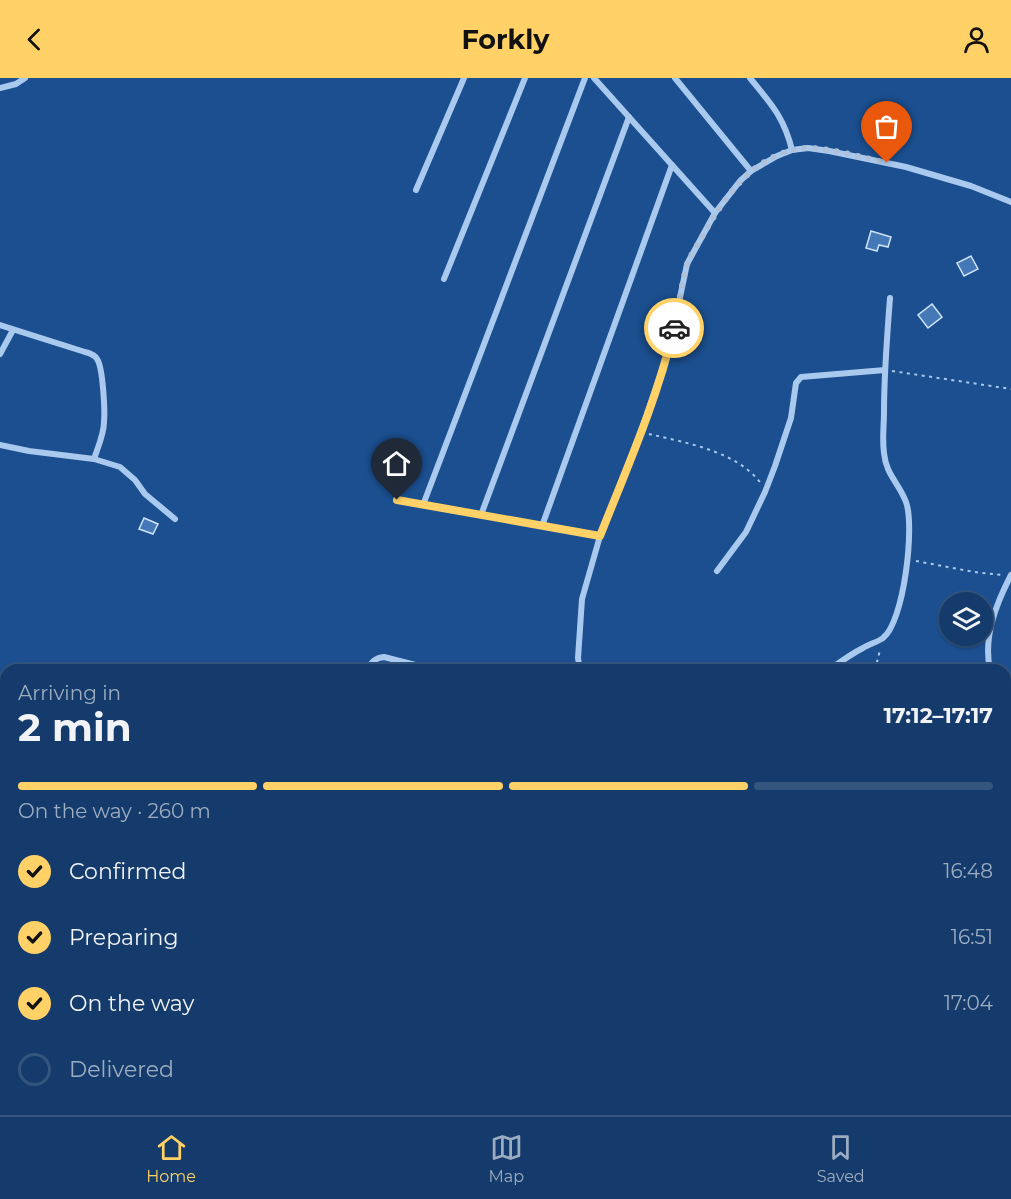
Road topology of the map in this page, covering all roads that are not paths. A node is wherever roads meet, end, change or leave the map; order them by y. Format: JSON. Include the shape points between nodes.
{"nodes":[{"id":1,"x":25,"y":78,"type":"edge"},
{"id":2,"x":464,"y":78,"type":"edge"},
{"id":3,"x":525,"y":78,"type":"edge"},
{"id":4,"x":585,"y":78,"type":"edge"},
{"id":5,"x":594,"y":78,"type":"edge"},
{"id":6,"x":675,"y":78,"type":"edge"},
{"id":7,"x":750,"y":78,"type":"edge"},
{"id":8,"x":0,"y":88,"type":"edge"},
{"id":9,"x":629,"y":117,"type":"junction"},
{"id":10,"x":792,"y":150,"type":"junction"},
{"id":11,"x":672,"y":165,"type":"junction"},
{"id":12,"x":751,"y":171,"type":"junction"},
{"id":13,"x":416,"y":190,"type":"dead end"},
{"id":14,"x":1011,"y":202,"type":"edge"},
{"id":15,"x":715,"y":213,"type":"junction"},
{"id":16,"x":444,"y":279,"type":"dead end"},
{"id":17,"x":890,"y":298,"type":"dead end"},
{"id":18,"x":0,"y":325,"type":"edge"},
{"id":19,"x":12,"y":330,"type":"junction"},
{"id":20,"x":0,"y":354,"type":"edge"},
{"id":21,"x":885,"y":370,"type":"junction"},
{"id":22,"x":0,"y":445,"type":"edge"},
{"id":23,"x":94,"y":459,"type":"junction"},
{"id":24,"x":397,"y":500,"type":"dead end"},
{"id":25,"x":423,"y":505,"type":"junction"},
{"id":26,"x":480,"y":515,"type":"junction"},
{"id":27,"x":175,"y":519,"type":"dead end"},
{"id":28,"x":542,"y":526,"type":"junction"},
{"id":29,"x":600,"y":536,"type":"junction"},
{"id":30,"x":717,"y":571,"type":"dead end"},
{"id":31,"x":1011,"y":575,"type":"edge"},
{"id":32,"x":370,"y":664,"type":"edge"},
{"id":33,"x":407,"y":664,"type":"edge"},
{"id":34,"x":579,"y":664,"type":"edge"},
{"id":35,"x":838,"y":664,"type":"edge"},
{"id":36,"x":989,"y":664,"type":"edge"}],
"edges":[{"from":1,"to":8,"type":"street"},
{"from":2,"to":13,"type":"street"},
{"from":3,"to":16,"type":"street"},
{"from":4,"to":25,"type":"street"},
{"from":5,"to":9,"type":"street"},
{"from":6,"to":12,"type":"street"},
{"from":7,"to":10,"type":"street","via":[[782,118]]},
{"from":9,"to":11,"type":"street"},
{"from":9,"to":26,"type":"street"},
{"from":10,"to":12,"type":"street"},
{"from":10,"to":14,"type":"street","via":[[829,151],[906,167]]},
{"from":11,"to":15,"type":"street"},
{"from":11,"to":28,"type":"street"},
{"from":12,"to":15,"type":"street"},
{"from":15,"to":29,"type":"street","via":[[687,264],[669,350]]},
{"from":17,"to":21,"type":"street"},
{"from":18,"to":19,"type":"street"},
{"from":19,"to":20,"type":"street"},
{"from":19,"to":23,"type":"street","via":[[90,353],[99,360],[104,422]]},
{"from":21,"to":30,"type":"street","via":[[801,378],[796,383],[791,418],[776,466],[746,532]]},
{"from":21,"to":35,"type":"street","via":[[886,468],[906,502],[910,519],[909,560],[889,632]]},
{"from":22,"to":23,"type":"street"},
{"from":23,"to":27,"type":"street","via":[[125,470],[145,494]]},
{"from":24,"to":25,"type":"street"},
{"from":25,"to":26,"type":"street"},
{"from":26,"to":28,"type":"street"},
{"from":28,"to":29,"type":"street"},
{"from":29,"to":34,"type":"street","via":[[582,598]]},
{"from":31,"to":36,"type":"street","via":[[992,624],[987,646]]},
{"from":32,"to":33,"type":"street","via":[[384,657]]}]}
